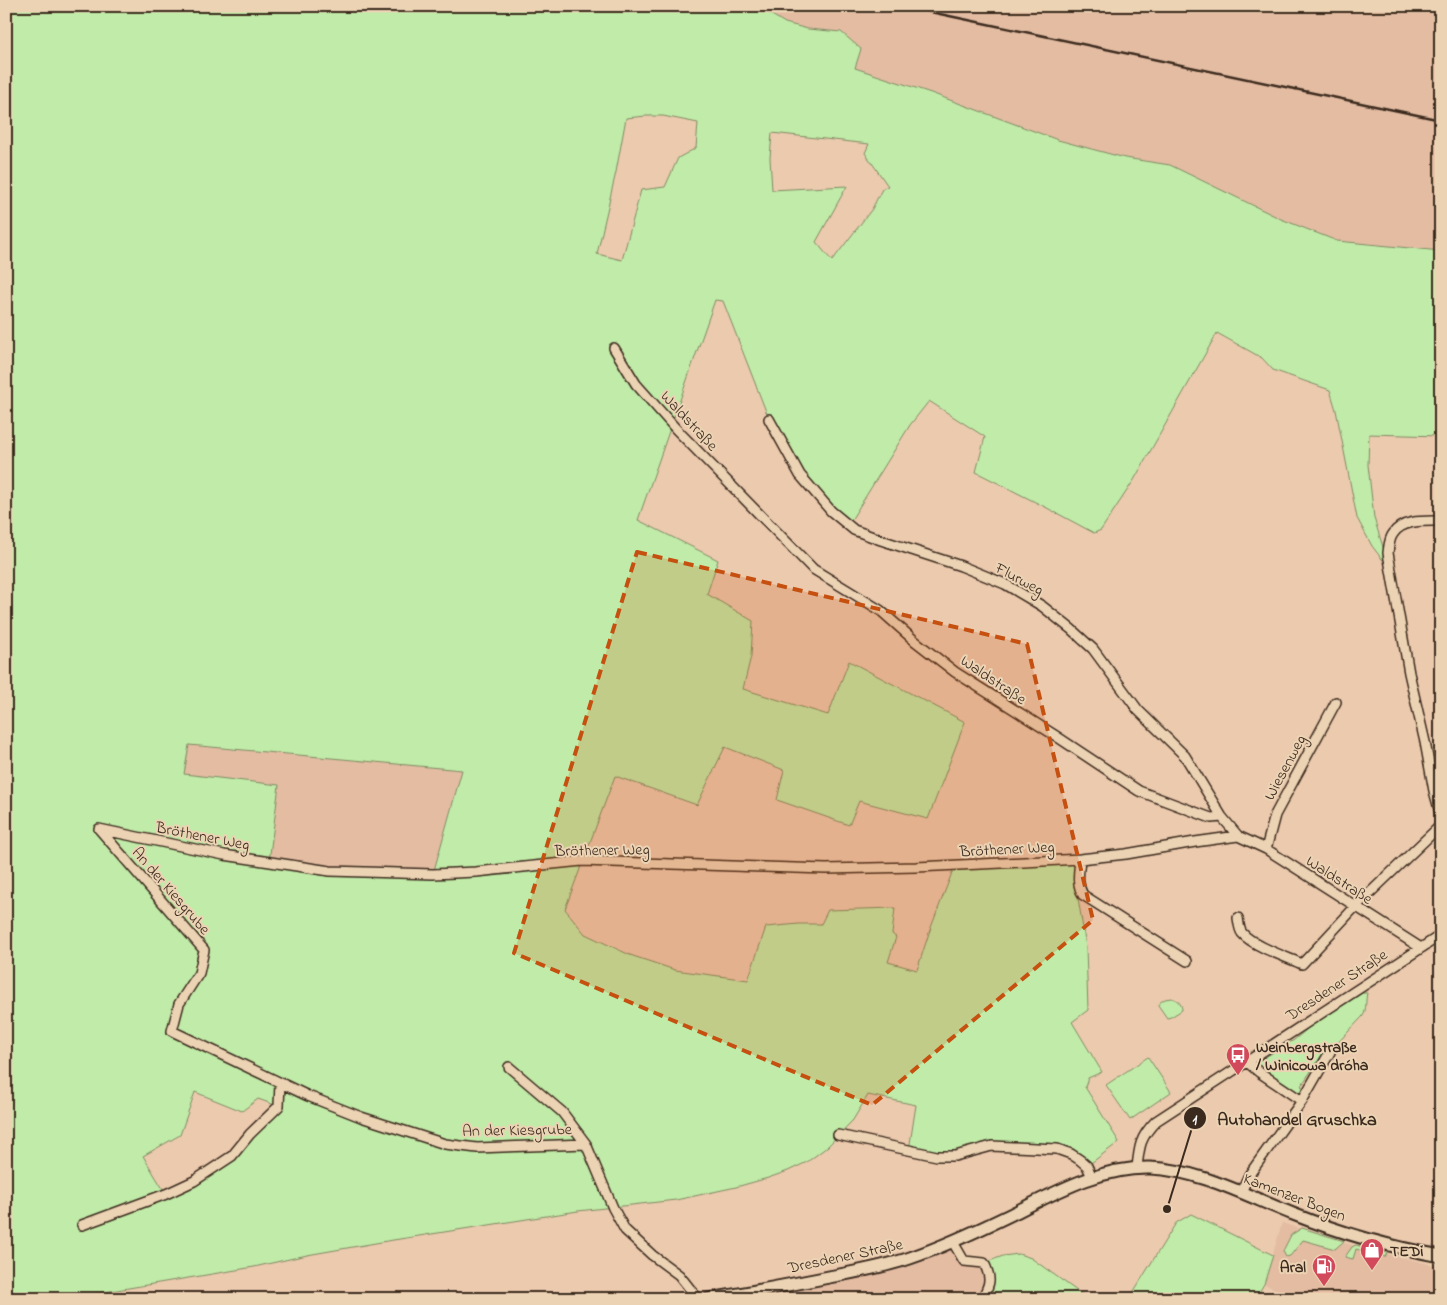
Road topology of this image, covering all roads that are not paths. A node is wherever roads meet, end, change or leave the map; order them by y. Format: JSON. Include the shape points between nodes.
{"nodes":[{"id":1,"x":614,"y":348,"type":"dead end"},
{"id":2,"x":770,"y":418,"type":"dead end"},
{"id":3,"x":1441,"y":521,"type":"edge"},
{"id":4,"x":1336,"y":702,"type":"dead end"},
{"id":5,"x":1441,"y":816,"type":"edge"},
{"id":6,"x":1222,"y":817,"type":"junction"},
{"id":7,"x":1441,"y":825,"type":"edge"},
{"id":8,"x":100,"y":829,"type":"joint"},
{"id":9,"x":1238,"y":836,"type":"junction"},
{"id":10,"x":1266,"y":850,"type":"junction"},
{"id":11,"x":1080,"y":859,"type":"junction"},
{"id":12,"x":1355,"y":907,"type":"junction"},
{"id":13,"x":1238,"y":918,"type":"dead end"},
{"id":14,"x":1440,"y":936,"type":"edge"},
{"id":15,"x":1421,"y":948,"type":"junction"},
{"id":16,"x":1187,"y":961,"type":"dead end"},
{"id":17,"x":1330,"y":1052,"type":"dead end"},
{"id":18,"x":1247,"y":1062,"type":"junction"},
{"id":19,"x":509,"y":1067,"type":"dead end"},
{"id":20,"x":280,"y":1083,"type":"junction"},
{"id":21,"x":1302,"y":1101,"type":"junction"},
{"id":22,"x":838,"y":1135,"type":"dead end"},
{"id":23,"x":586,"y":1144,"type":"junction"},
{"id":24,"x":1137,"y":1168,"type":"junction"},
{"id":25,"x":1092,"y":1177,"type":"junction"},
{"id":26,"x":1241,"y":1192,"type":"junction"},
{"id":27,"x":82,"y":1225,"type":"dead end"},
{"id":28,"x":953,"y":1242,"type":"junction"},
{"id":29,"x":1441,"y":1256,"type":"edge"},
{"id":30,"x":698,"y":1299,"type":"edge"},
{"id":31,"x":709,"y":1299,"type":"edge"},
{"id":32,"x":982,"y":1299,"type":"edge"}],
"edges":[{"from":1,"to":6,"type":"street","name":"Waldstraße","via":[[636,384],[676,429],[813,569],[880,610],[956,672],[1139,791],[1211,818]]},
{"from":2,"to":6,"type":"street","name":"Flurweg","via":[[800,475],[854,530],[1006,584],[1071,629],[1093,649],[1138,710],[1185,756]]},
{"from":3,"to":5,"type":"street","via":[[1404,524],[1394,532],[1388,553]]},
{"from":4,"to":10,"type":"street","name":"Wiesenweg","via":[[1275,815]]},
{"from":6,"to":9,"type":"street","name":"Waldstraße"},
{"from":7,"to":12,"type":"street"},
{"from":8,"to":11,"type":"street","name":"Bröthener Weg","via":[[224,855],[330,871],[433,874],[582,861],[826,869]]},
{"from":8,"to":20,"type":"street","name":"An der Kiesgrube","via":[[204,950],[199,974],[179,1004],[172,1031]]},
{"from":9,"to":10,"type":"street","name":"Waldstraße"},
{"from":9,"to":11,"type":"street","name":"Bröthener Weg"},
{"from":10,"to":12,"type":"street","name":"Waldstraße"},
{"from":11,"to":16,"type":"street","via":[[1078,879],[1081,893]]},
{"from":12,"to":13,"type":"street","via":[[1302,964],[1248,938],[1241,931]]},
{"from":12,"to":15,"type":"street","name":"Waldstraße"},
{"from":14,"to":15,"type":"street","name":"Dresdener Straße"},
{"from":15,"to":18,"type":"street","name":"Dresdener Straße"},
{"from":17,"to":21,"type":"street"},
{"from":18,"to":21,"type":"street"},
{"from":18,"to":24,"type":"street","name":"Dresdener Straße","via":[[1148,1129],[1142,1137]]},
{"from":19,"to":23,"type":"street","via":[[562,1112]]},
{"from":20,"to":23,"type":"street","name":"An der Kiesgrube","via":[[362,1117],[446,1144],[477,1148]]},
{"from":20,"to":27,"type":"street","via":[[279,1106],[232,1156],[194,1181],[166,1194]]},
{"from":21,"to":26,"type":"street","via":[[1249,1175]]},
{"from":22,"to":25,"type":"street","via":[[937,1156],[955,1156],[992,1146],[1058,1149],[1080,1160]]},
{"from":23,"to":30,"type":"street","via":[[625,1230],[678,1275]]},
{"from":24,"to":25,"type":"main road","name":"Dresdener Straße"},
{"from":24,"to":26,"type":"main road","name":"Kamenzer Bogen","via":[[1188,1174]]},
{"from":25,"to":28,"type":"main road","name":"Dresdener Straße"},
{"from":26,"to":29,"type":"main road","name":"Kamenzer Bogen","via":[[1356,1236]]},
{"from":28,"to":31,"type":"main road","name":"Dresdener Straße","via":[[873,1268]]},
{"from":28,"to":32,"type":"street","via":[[964,1261],[984,1263],[990,1282]]}]}
